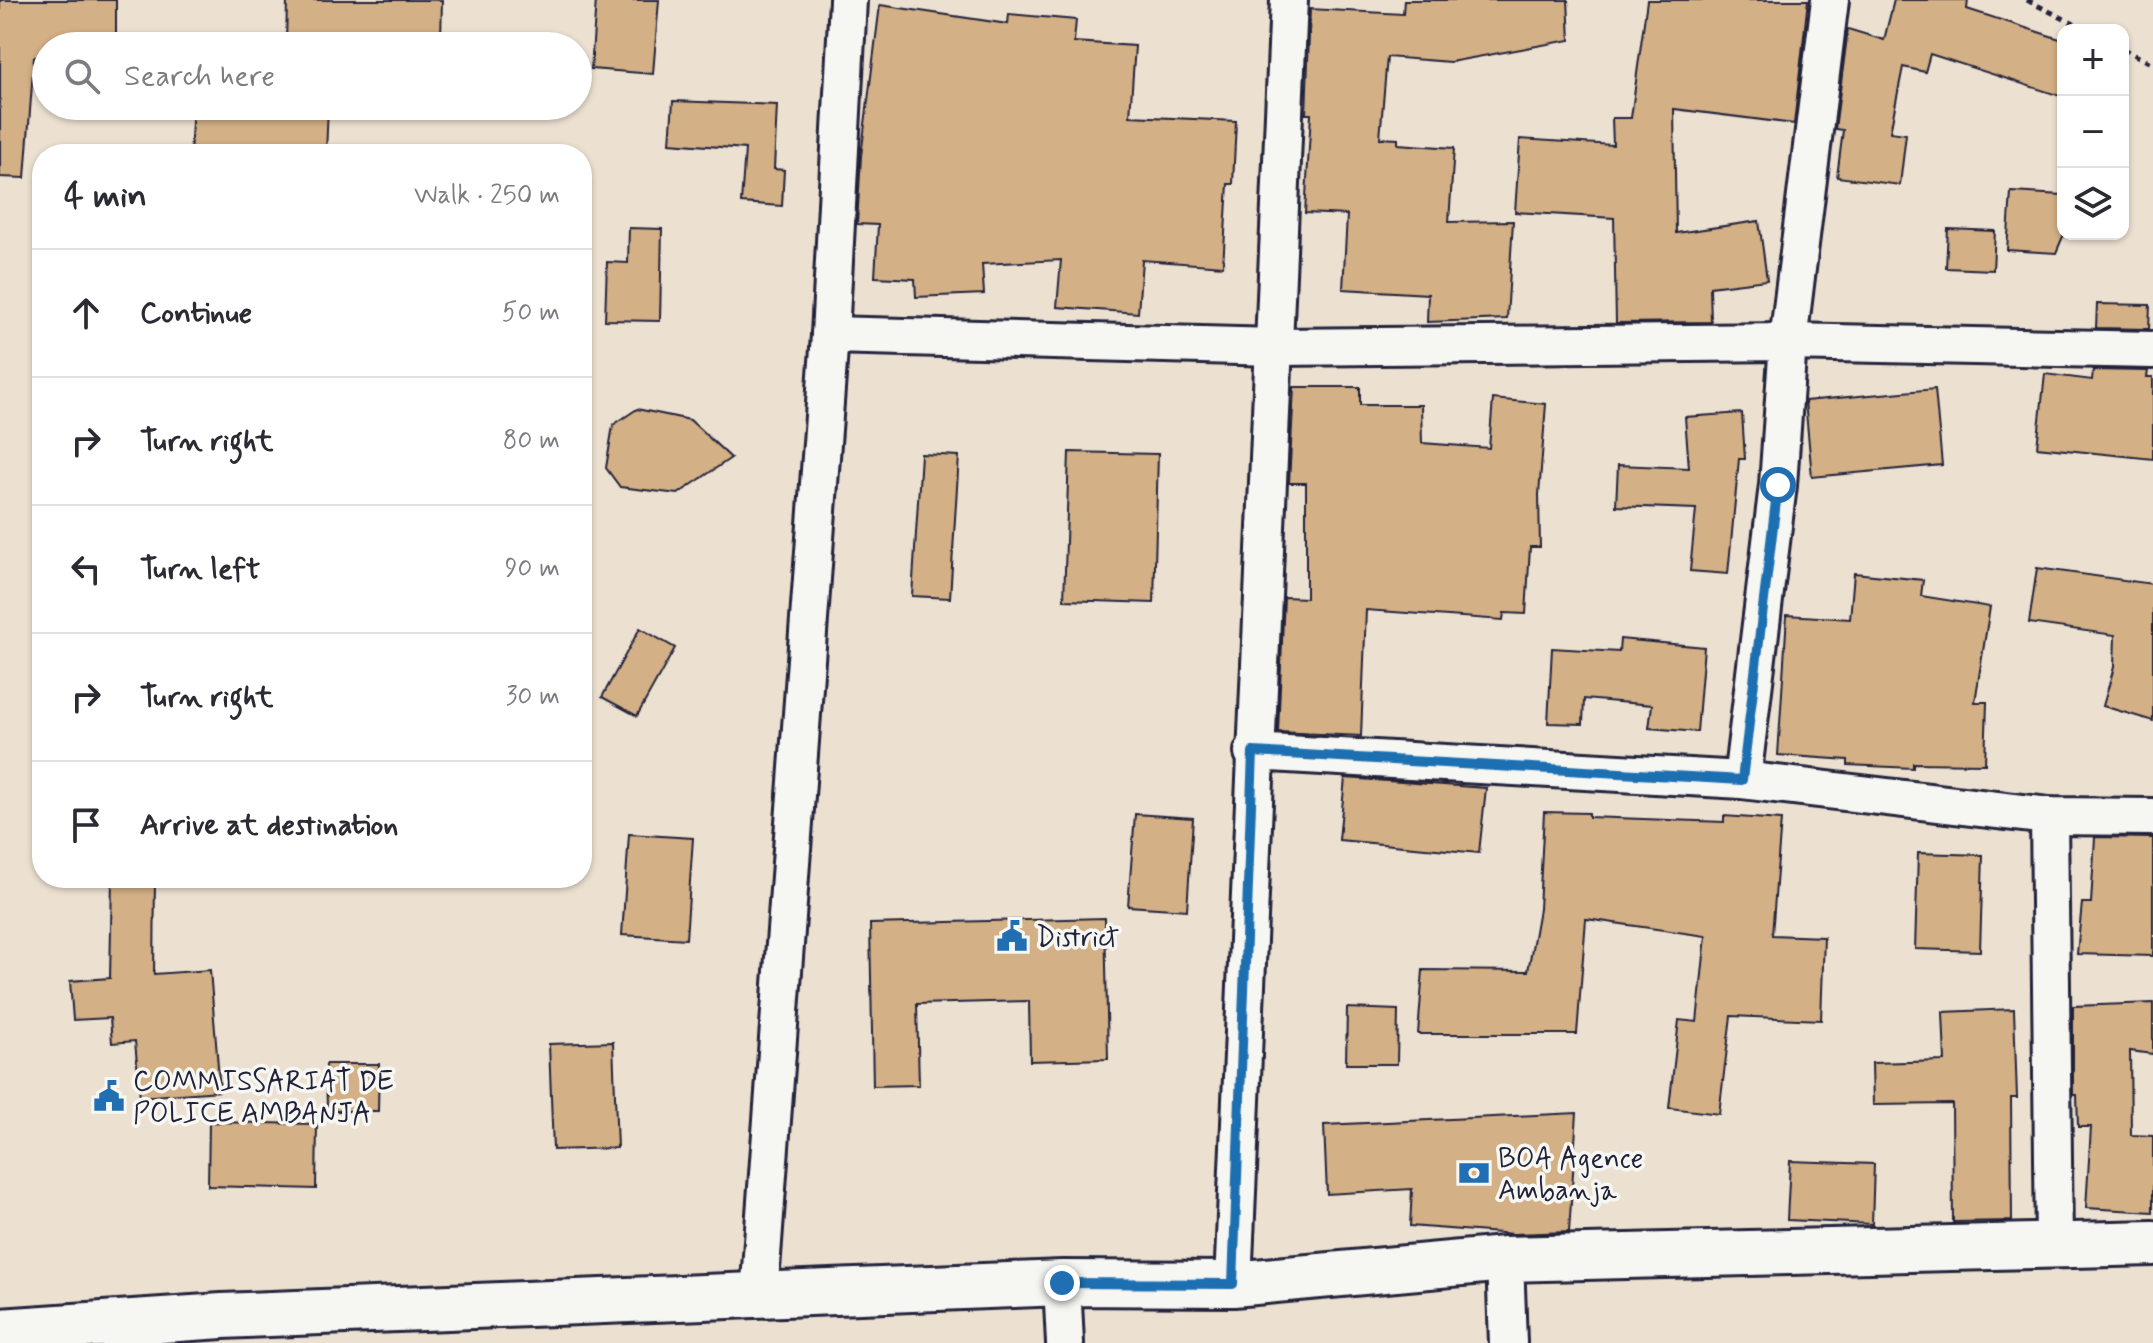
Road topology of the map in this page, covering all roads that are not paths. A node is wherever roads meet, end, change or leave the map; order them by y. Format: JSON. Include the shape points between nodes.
{"nodes":[{"id":1,"x":848,"y":0,"type":"edge"},
{"id":2,"x":1289,"y":0,"type":"edge"},
{"id":3,"x":1830,"y":0,"type":"edge"},
{"id":4,"x":830,"y":335,"type":"junction"},
{"id":5,"x":1788,"y":342,"type":"junction"},
{"id":6,"x":1276,"y":347,"type":"junction"},
{"id":7,"x":2153,"y":350,"type":"edge"},
{"id":8,"x":1253,"y":752,"type":"junction"},
{"id":9,"x":1742,"y":780,"type":"junction"},
{"id":10,"x":2049,"y":816,"type":"junction"},
{"id":11,"x":2153,"y":817,"type":"edge"},
{"id":12,"x":2153,"y":1243,"type":"edge"},
{"id":13,"x":2054,"y":1244,"type":"junction"},
{"id":14,"x":1505,"y":1259,"type":"junction"},
{"id":15,"x":1062,"y":1283,"type":"junction"},
{"id":16,"x":1233,"y":1284,"type":"junction"},
{"id":17,"x":759,"y":1296,"type":"junction"},
{"id":18,"x":0,"y":1331,"type":"edge"},
{"id":19,"x":1065,"y":1343,"type":"edge"},
{"id":20,"x":1508,"y":1343,"type":"edge"}],
"edges":[{"from":1,"to":4,"type":"street"},
{"from":2,"to":6,"type":"street"},
{"from":3,"to":5,"type":"street"},
{"from":4,"to":6,"type":"street"},
{"from":4,"to":17,"type":"street"},
{"from":5,"to":6,"type":"street"},
{"from":5,"to":7,"type":"street"},
{"from":5,"to":9,"type":"street","via":[[1778,485]]},
{"from":6,"to":8,"type":"street"},
{"from":8,"to":9,"type":"street"},
{"from":8,"to":16,"type":"street"},
{"from":9,"to":10,"type":"street"},
{"from":10,"to":11,"type":"street"},
{"from":10,"to":13,"type":"street"},
{"from":12,"to":13,"type":"main road"},
{"from":13,"to":14,"type":"main road"},
{"from":14,"to":16,"type":"main road"},
{"from":14,"to":20,"type":"street"},
{"from":15,"to":16,"type":"main road"},
{"from":15,"to":17,"type":"main road"},
{"from":15,"to":19,"type":"street"},
{"from":17,"to":18,"type":"main road","via":[[222,1316]]}]}
